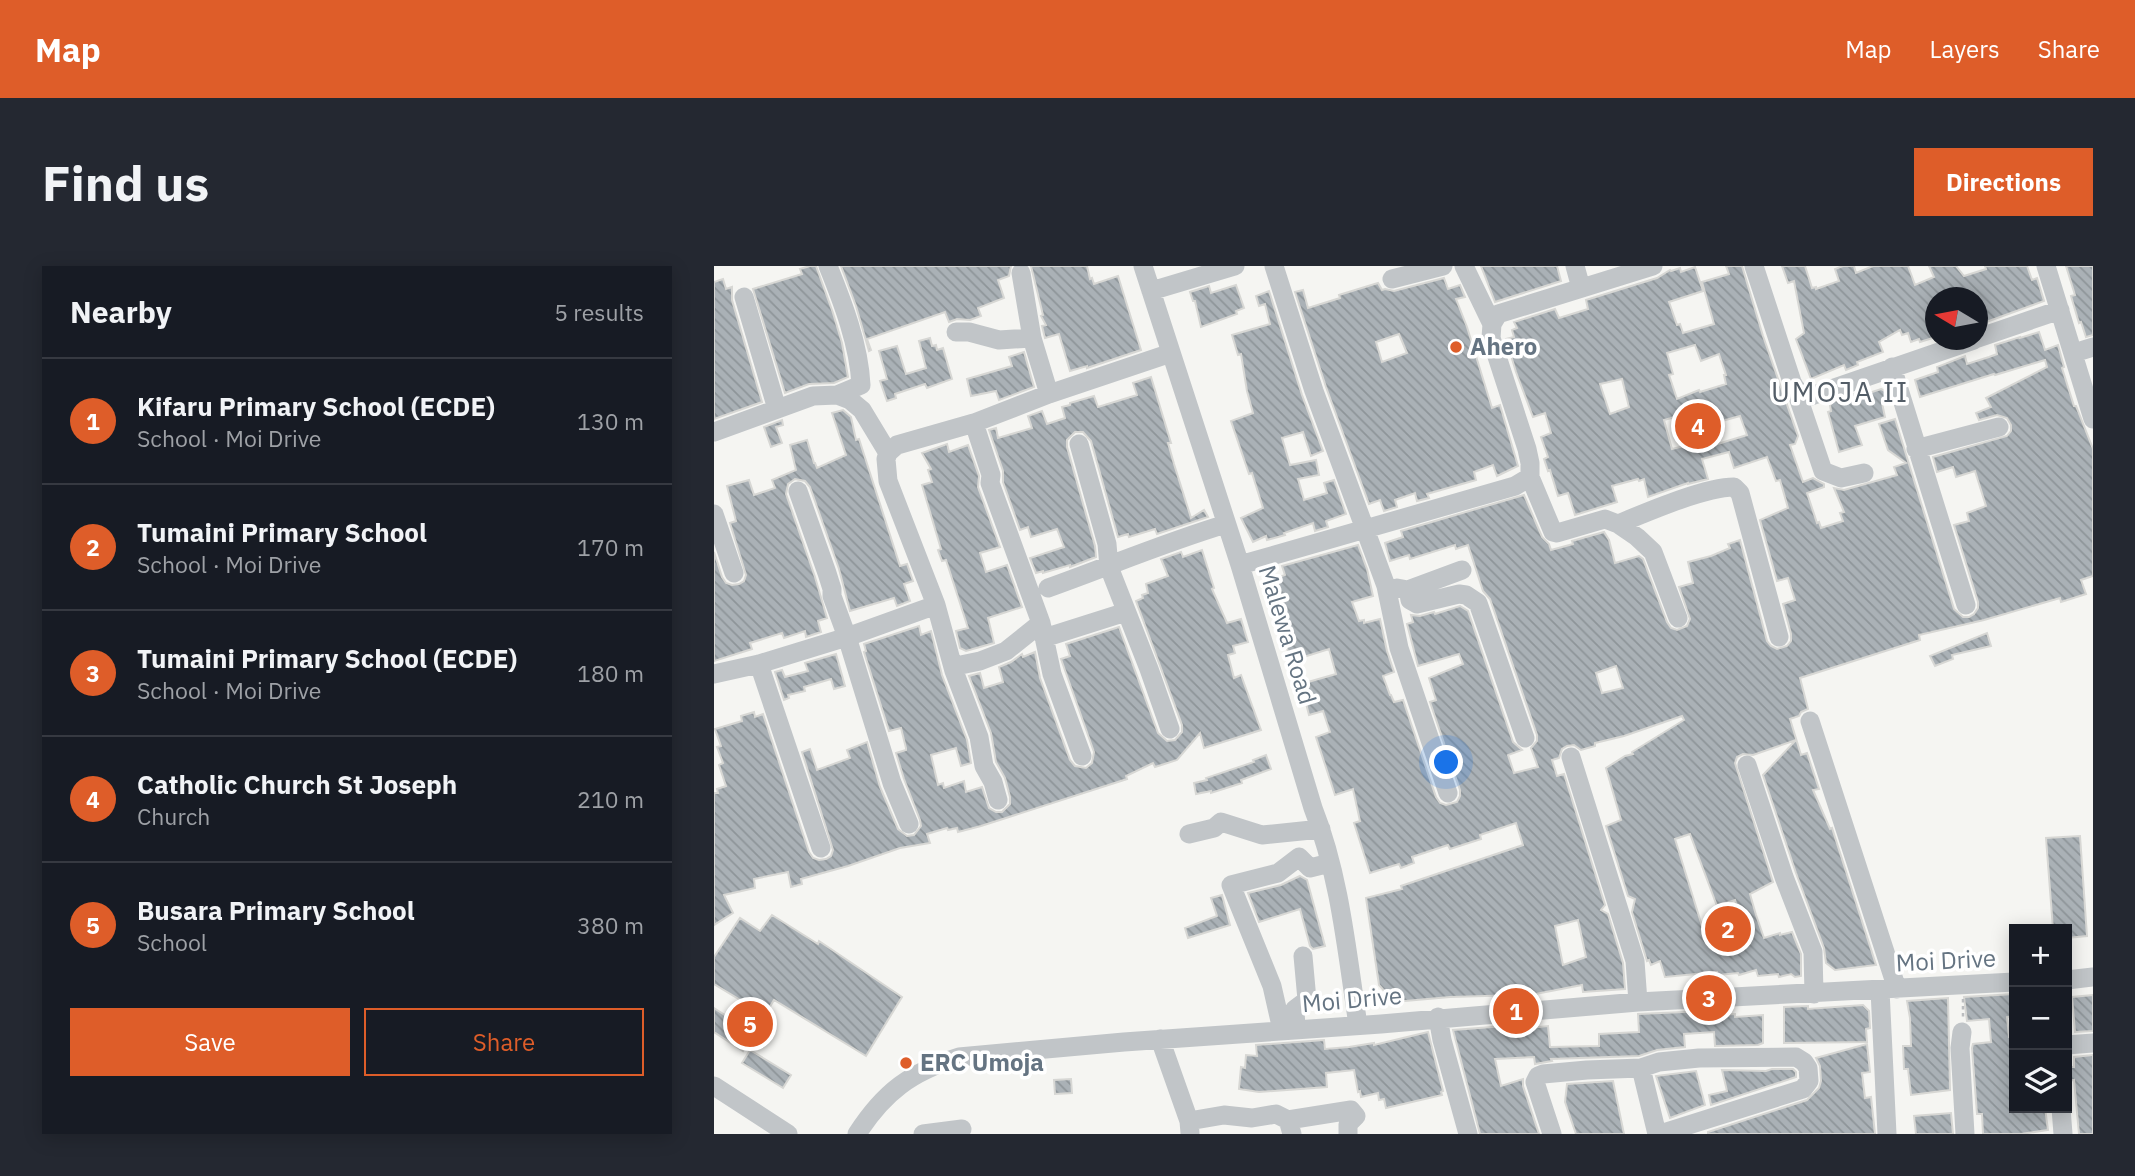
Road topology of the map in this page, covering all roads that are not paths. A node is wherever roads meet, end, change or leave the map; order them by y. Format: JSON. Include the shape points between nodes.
{"nodes":[{"id":1,"x":828,"y":266,"type":"edge"},
{"id":2,"x":1143,"y":266,"type":"edge"},
{"id":3,"x":1235,"y":266,"type":"edge"},
{"id":4,"x":1274,"y":266,"type":"edge"},
{"id":5,"x":1443,"y":266,"type":"edge"},
{"id":6,"x":1464,"y":266,"type":"edge"},
{"id":7,"x":1575,"y":266,"type":"edge"},
{"id":8,"x":1653,"y":266,"type":"edge"},
{"id":9,"x":1754,"y":266,"type":"edge"},
{"id":10,"x":2046,"y":266,"type":"edge"},
{"id":11,"x":1021,"y":273,"type":"dead end"},
{"id":12,"x":1392,"y":279,"type":"dead end"},
{"id":13,"x":1581,"y":288,"type":"junction"},
{"id":14,"x":1151,"y":291,"type":"junction"},
{"id":15,"x":744,"y":298,"type":"dead end"},
{"id":16,"x":2060,"y":310,"type":"junction"},
{"id":17,"x":1492,"y":324,"type":"junction"},
{"id":18,"x":956,"y":332,"type":"dead end"},
{"id":19,"x":1988,"y":335,"type":"edge"},
{"id":20,"x":1032,"y":338,"type":"junction"},
{"id":21,"x":2093,"y":347,"type":"edge"},
{"id":22,"x":1944,"y":350,"type":"edge"},
{"id":23,"x":1171,"y":353,"type":"junction"},
{"id":24,"x":2074,"y":353,"type":"junction"},
{"id":25,"x":1892,"y":368,"type":"junction"},
{"id":26,"x":1796,"y":391,"type":"junction"},
{"id":27,"x":1049,"y":394,"type":"junction"},
{"id":28,"x":837,"y":395,"type":"junction"},
{"id":29,"x":777,"y":409,"type":"junction"},
{"id":30,"x":2093,"y":419,"type":"edge"},
{"id":31,"x":974,"y":423,"type":"junction"},
{"id":32,"x":1999,"y":427,"type":"dead end"},
{"id":33,"x":714,"y":432,"type":"edge"},
{"id":34,"x":1079,"y":444,"type":"dead end"},
{"id":35,"x":1916,"y":449,"type":"junction"},
{"id":36,"x":888,"y":453,"type":"junction"},
{"id":37,"x":1864,"y":473,"type":"dead end"},
{"id":38,"x":1530,"y":477,"type":"junction"},
{"id":39,"x":798,"y":491,"type":"dead end"},
{"id":40,"x":714,"y":514,"type":"edge"},
{"id":41,"x":1226,"y":524,"type":"junction"},
{"id":42,"x":1618,"y":524,"type":"junction"},
{"id":43,"x":1364,"y":529,"type":"junction"},
{"id":44,"x":1240,"y":565,"type":"junction"},
{"id":45,"x":1109,"y":567,"type":"junction"},
{"id":46,"x":1462,"y":570,"type":"dead end"},
{"id":47,"x":734,"y":573,"type":"dead end"},
{"id":48,"x":1386,"y":586,"type":"junction"},
{"id":49,"x":1048,"y":589,"type":"dead end"},
{"id":50,"x":1408,"y":590,"type":"junction"},
{"id":51,"x":936,"y":605,"type":"junction"},
{"id":52,"x":1966,"y":605,"type":"dead end"},
{"id":53,"x":1126,"y":612,"type":"junction"},
{"id":54,"x":1678,"y":618,"type":"dead end"},
{"id":55,"x":1043,"y":631,"type":"junction"},
{"id":56,"x":847,"y":637,"type":"junction"},
{"id":57,"x":1779,"y":637,"type":"dead end"},
{"id":58,"x":759,"y":664,"type":"junction"},
{"id":59,"x":954,"y":671,"type":"junction"},
{"id":60,"x":714,"y":674,"type":"edge"},
{"id":61,"x":1810,"y":721,"type":"dead end"},
{"id":62,"x":1170,"y":729,"type":"dead end"},
{"id":63,"x":1525,"y":738,"type":"dead end"},
{"id":64,"x":1082,"y":756,"type":"dead end"},
{"id":65,"x":1571,"y":757,"type":"dead end"},
{"id":66,"x":1747,"y":765,"type":"dead end"},
{"id":67,"x":1448,"y":793,"type":"dead end"},
{"id":68,"x":998,"y":800,"type":"dead end"},
{"id":69,"x":909,"y":824,"type":"dead end"},
{"id":70,"x":1321,"y":829,"type":"junction"},
{"id":71,"x":1189,"y":834,"type":"dead end"},
{"id":72,"x":821,"y":848,"type":"dead end"},
{"id":73,"x":1330,"y":863,"type":"junction"},
{"id":74,"x":1303,"y":956,"type":"dead end"},
{"id":75,"x":2093,"y":977,"type":"edge"},
{"id":76,"x":2072,"y":979,"type":"edge"},
{"id":77,"x":2009,"y":982,"type":"edge"},
{"id":78,"x":1888,"y":990,"type":"junction"},
{"id":79,"x":1814,"y":994,"type":"junction"},
{"id":80,"x":1638,"y":1002,"type":"junction"},
{"id":81,"x":1438,"y":1017,"type":"junction"},
{"id":82,"x":1358,"y":1025,"type":"junction"},
{"id":83,"x":1289,"y":1030,"type":"junction"},
{"id":84,"x":1962,"y":1032,"type":"road end"},
{"id":85,"x":1160,"y":1039,"type":"junction"},
{"id":86,"x":2093,"y":1043,"type":"edge"},
{"id":87,"x":2072,"y":1045,"type":"edge"},
{"id":88,"x":1641,"y":1068,"type":"junction"},
{"id":89,"x":714,"y":1086,"type":"edge"},
{"id":90,"x":2062,"y":1113,"type":"edge"},
{"id":91,"x":1190,"y":1127,"type":"edge"},
{"id":92,"x":1290,"y":1127,"type":"edge"},
{"id":93,"x":962,"y":1129,"type":"dead end"},
{"id":94,"x":788,"y":1134,"type":"edge"},
{"id":95,"x":857,"y":1134,"type":"edge"},
{"id":96,"x":923,"y":1134,"type":"edge"},
{"id":97,"x":1349,"y":1134,"type":"edge"},
{"id":98,"x":1468,"y":1134,"type":"edge"},
{"id":99,"x":1552,"y":1134,"type":"edge"},
{"id":100,"x":1659,"y":1134,"type":"edge"},
{"id":101,"x":1887,"y":1134,"type":"edge"},
{"id":102,"x":1965,"y":1134,"type":"edge"},
{"id":103,"x":2063,"y":1134,"type":"edge"}],
"edges":[{"from":1,"to":28,"type":"street","via":[[860,368],[861,385]]},
{"from":2,"to":14,"type":"street","name":"Malewa Road"},
{"from":3,"to":14,"type":"street"},
{"from":4,"to":43,"type":"street"},
{"from":5,"to":12,"type":"street"},
{"from":6,"to":17,"type":"street"},
{"from":7,"to":13,"type":"street"},
{"from":8,"to":13,"type":"street"},
{"from":9,"to":26,"type":"street"},
{"from":10,"to":16,"type":"street"},
{"from":11,"to":20,"type":"street"},
{"from":13,"to":17,"type":"street","via":[[1498,314]]},
{"from":14,"to":23,"type":"street","name":"Malewa Road"},
{"from":15,"to":29,"type":"street"},
{"from":16,"to":19,"type":"street"},
{"from":16,"to":24,"type":"street"},
{"from":17,"to":38,"type":"street","via":[[1491,338],[1527,449]]},
{"from":18,"to":20,"type":"street","via":[[999,340]]},
{"from":20,"to":27,"type":"street"},
{"from":21,"to":24,"type":"street"},
{"from":22,"to":25,"type":"street"},
{"from":23,"to":27,"type":"street"},
{"from":23,"to":41,"type":"street","name":"Malewa Road"},
{"from":24,"to":30,"type":"street"},
{"from":25,"to":26,"type":"street","via":[[1811,396]]},
{"from":25,"to":35,"type":"street"},
{"from":26,"to":37,"type":"street","via":[[1823,471],[1841,478]]},
{"from":27,"to":31,"type":"street"},
{"from":28,"to":29,"type":"street","via":[[813,396]]},
{"from":28,"to":36,"type":"street","via":[[862,410]]},
{"from":29,"to":33,"type":"street"},
{"from":31,"to":36,"type":"street","via":[[897,445]]},
{"from":31,"to":55,"type":"street","via":[[990,483]]},
{"from":32,"to":35,"type":"street"},
{"from":34,"to":45,"type":"street","via":[[1107,544]]},
{"from":35,"to":52,"type":"street"},
{"from":36,"to":51,"type":"street","via":[[888,481]]},
{"from":38,"to":42,"type":"street","via":[[1552,532],[1605,519]]},
{"from":38,"to":43,"type":"street","via":[[1516,486]]},
{"from":39,"to":56,"type":"street"},
{"from":40,"to":47,"type":"street"},
{"from":41,"to":44,"type":"street","name":"Malewa Road"},
{"from":41,"to":45,"type":"street"},
{"from":42,"to":54,"type":"street","via":[[1653,552]]},
{"from":42,"to":57,"type":"street","via":[[1720,487],[1734,487],[1740,493]]},
{"from":43,"to":44,"type":"street"},
{"from":43,"to":48,"type":"street"},
{"from":44,"to":70,"type":"street","name":"Malewa Road"},
{"from":45,"to":49,"type":"street"},
{"from":45,"to":53,"type":"street"},
{"from":46,"to":50,"type":"street"},
{"from":48,"to":50,"type":"street"},
{"from":48,"to":67,"type":"street","via":[[1399,648]]},
{"from":50,"to":63,"type":"street","via":[[1410,600],[1417,604],[1459,594],[1478,603]]},
{"from":51,"to":56,"type":"street"},
{"from":51,"to":59,"type":"street"},
{"from":53,"to":55,"type":"street"},
{"from":53,"to":62,"type":"street"},
{"from":55,"to":59,"type":"street","via":[[1006,651],[956,666]]},
{"from":55,"to":64,"type":"street","via":[[1052,674]]},
{"from":56,"to":58,"type":"street"},
{"from":56,"to":69,"type":"street"},
{"from":58,"to":60,"type":"street"},
{"from":58,"to":72,"type":"street"},
{"from":59,"to":68,"type":"street"},
{"from":61,"to":78,"type":"street"},
{"from":65,"to":80,"type":"street","via":[[1635,961]]},
{"from":66,"to":79,"type":"street","via":[[1813,952]]},
{"from":70,"to":71,"type":"street","via":[[1262,835],[1221,822]]},
{"from":70,"to":73,"type":"street","name":"Malewa Road"},
{"from":73,"to":82,"type":"street","name":"Malewa Road"},
{"from":73,"to":83,"type":"street","via":[[1310,869],[1299,857],[1279,873],[1231,885]]},
{"from":74,"to":83,"type":"street","via":[[1307,1000],[1295,1009]]},
{"from":75,"to":76,"type":"street"},
{"from":77,"to":78,"type":"street","name":"Moi Drive"},
{"from":78,"to":79,"type":"street","name":"Moi Drive"},
{"from":78,"to":101,"type":"street","name":"Moi Drive"},
{"from":79,"to":80,"type":"street","name":"Moi Drive"},
{"from":80,"to":81,"type":"street","name":"Moi Drive"},
{"from":81,"to":82,"type":"street","name":"Moi Drive"},
{"from":81,"to":98,"type":"street"},
{"from":82,"to":83,"type":"street","name":"Moi Drive"},
{"from":83,"to":85,"type":"street","name":"Moi Drive"},
{"from":84,"to":102,"type":"street"},
{"from":85,"to":91,"type":"street"},
{"from":85,"to":95,"type":"street","name":"Moi Drive","via":[[959,1057],[915,1075],[892,1091]]},
{"from":86,"to":87,"type":"street"},
{"from":88,"to":99,"type":"street","via":[[1538,1076],[1535,1082]]},
{"from":88,"to":100,"type":"street"},
{"from":88,"to":100,"type":"street","via":[[1659,1062],[1796,1057],[1808,1068],[1808,1085],[1803,1088]]},
{"from":89,"to":94,"type":"street"},
{"from":90,"to":103,"type":"street"},
{"from":91,"to":92,"type":"street","via":[[1224,1115],[1252,1118],[1276,1114]]},
{"from":92,"to":97,"type":"street","via":[[1351,1110],[1356,1116],[1348,1124]]},
{"from":93,"to":96,"type":"street"}]}
